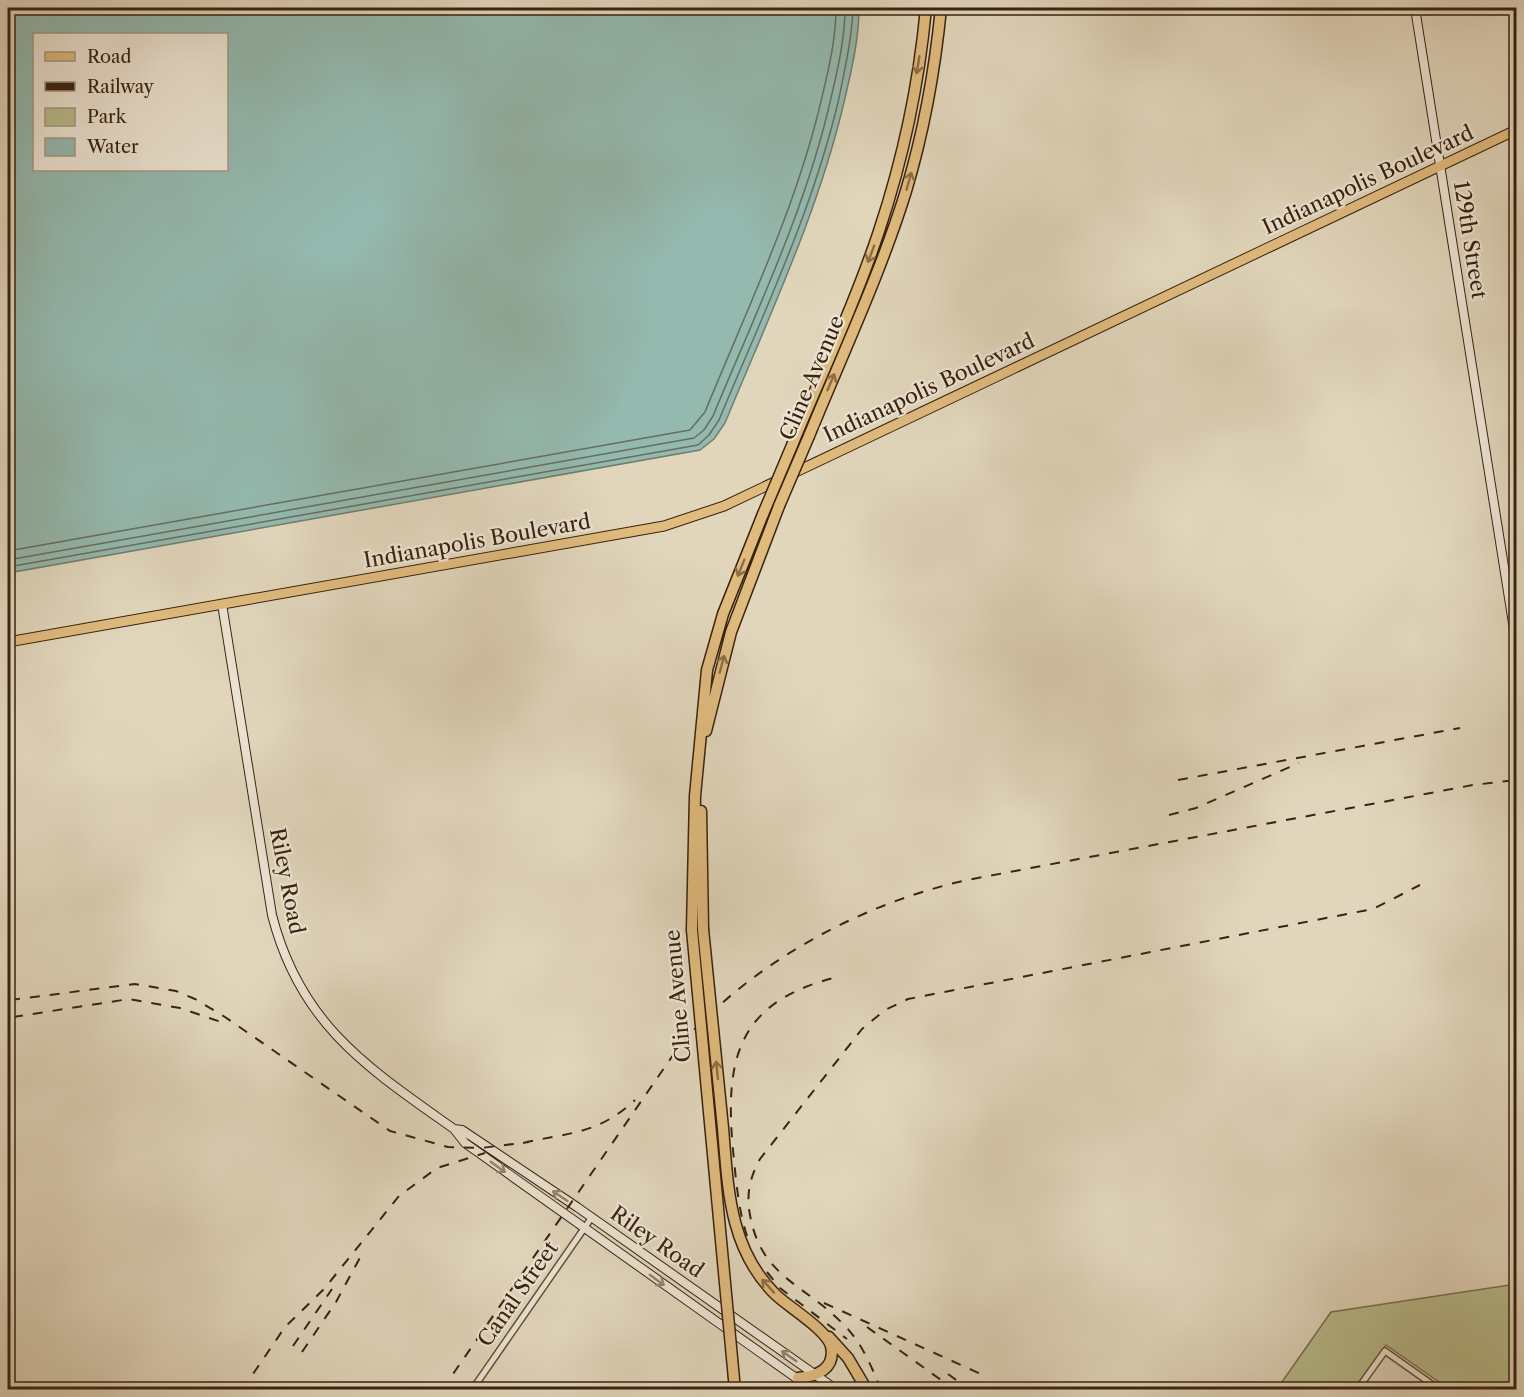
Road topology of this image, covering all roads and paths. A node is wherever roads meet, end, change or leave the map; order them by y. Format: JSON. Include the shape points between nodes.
{"nodes":[{"id":1,"x":926,"y":8,"type":"edge"},
{"id":2,"x":941,"y":8,"type":"edge"},
{"id":3,"x":1415,"y":8,"type":"edge"},
{"id":4,"x":1516,"y":130,"type":"edge"},
{"id":5,"x":1441,"y":165,"type":"junction"},
{"id":6,"x":222,"y":604,"type":"junction"},
{"id":7,"x":8,"y":642,"type":"edge"},
{"id":8,"x":1516,"y":642,"type":"edge"},
{"id":9,"x":708,"y":721,"type":"junction"},
{"id":10,"x":699,"y":758,"type":"junction"},
{"id":11,"x":697,"y":929,"type":"junction"},
{"id":12,"x":454,"y":1130,"type":"junction"},
{"id":13,"x":592,"y":1217,"type":"junction"},
{"id":14,"x":583,"y":1228,"type":"junction"},
{"id":15,"x":824,"y":1334,"type":"junction"},
{"id":16,"x":817,"y":1376,"type":"junction"},
{"id":17,"x":798,"y":1378,"type":"junction"},
{"id":18,"x":472,"y":1389,"type":"edge"},
{"id":19,"x":735,"y":1389,"type":"edge"},
{"id":20,"x":813,"y":1389,"type":"edge"},
{"id":21,"x":837,"y":1389,"type":"edge"},
{"id":22,"x":867,"y":1389,"type":"edge"},
{"id":23,"x":1357,"y":1389,"type":"edge"},
{"id":24,"x":1440,"y":1389,"type":"edge"}],
"edges":[{"from":1,"to":10,"type":"highway","name":"Cline Avenue","one_way":true,"bridge":true,"via":[[910,115],[887,206],[871,254],[723,614],[707,670]]},
{"from":9,"to":2,"type":"highway","name":"Cline Avenue","one_way":true,"bridge":true,"via":[[731,632],[907,189],[927,103]]},
{"from":3,"to":5,"type":"main road","name":"129th Street"},
{"from":4,"to":5,"type":"main road","name":"Indianapolis Boulevard"},
{"from":5,"to":6,"type":"main road","name":"Indianapolis Boulevard","via":[[693,518]]},
{"from":5,"to":8,"type":"main road","name":"129th Street"},
{"from":6,"to":7,"type":"main road","name":"Indianapolis Boulevard"},
{"from":6,"to":12,"type":"main road","name":"Riley Road","via":[[269,901],[288,964],[308,1000],[343,1044],[374,1072]]},
{"from":9,"to":10,"type":"highway","name":"Cline Avenue"},
{"from":9,"to":11,"type":"highway"},
{"from":10,"to":11,"type":"highway","name":"Cline Avenue","via":[[692,858]]},
{"from":15,"to":11,"type":"highway","one_way":true,"bridge":true,"via":[[773,1292],[744,1251],[729,1202]]},
{"from":11,"to":19,"type":"highway","name":"Cline Avenue","bridge":true},
{"from":13,"to":12,"type":"main road","name":"Riley Road","one_way":true,"via":[[462,1130]]},
{"from":12,"to":14,"type":"main road","name":"Riley Road","one_way":true,"via":[[465,1143]]},
{"from":13,"to":14,"type":"street","name":"Canal Street"},
{"from":16,"to":13,"type":"main road","name":"Riley Road","one_way":true},
{"from":14,"to":17,"type":"main road","name":"Riley Road","one_way":true},
{"from":14,"to":18,"type":"street","name":"Canal Street"},
{"from":15,"to":16,"type":"highway","via":[[830,1343],[831,1360]]},
{"from":15,"to":22,"type":"highway","via":[[843,1351]]},
{"from":16,"to":17,"type":"highway"},
{"from":16,"to":21,"type":"main road","name":"Riley Road"},
{"from":17,"to":20,"type":"main road","name":"Riley Road"},
{"from":23,"to":24,"type":"street","via":[[1385,1351]]}]}
